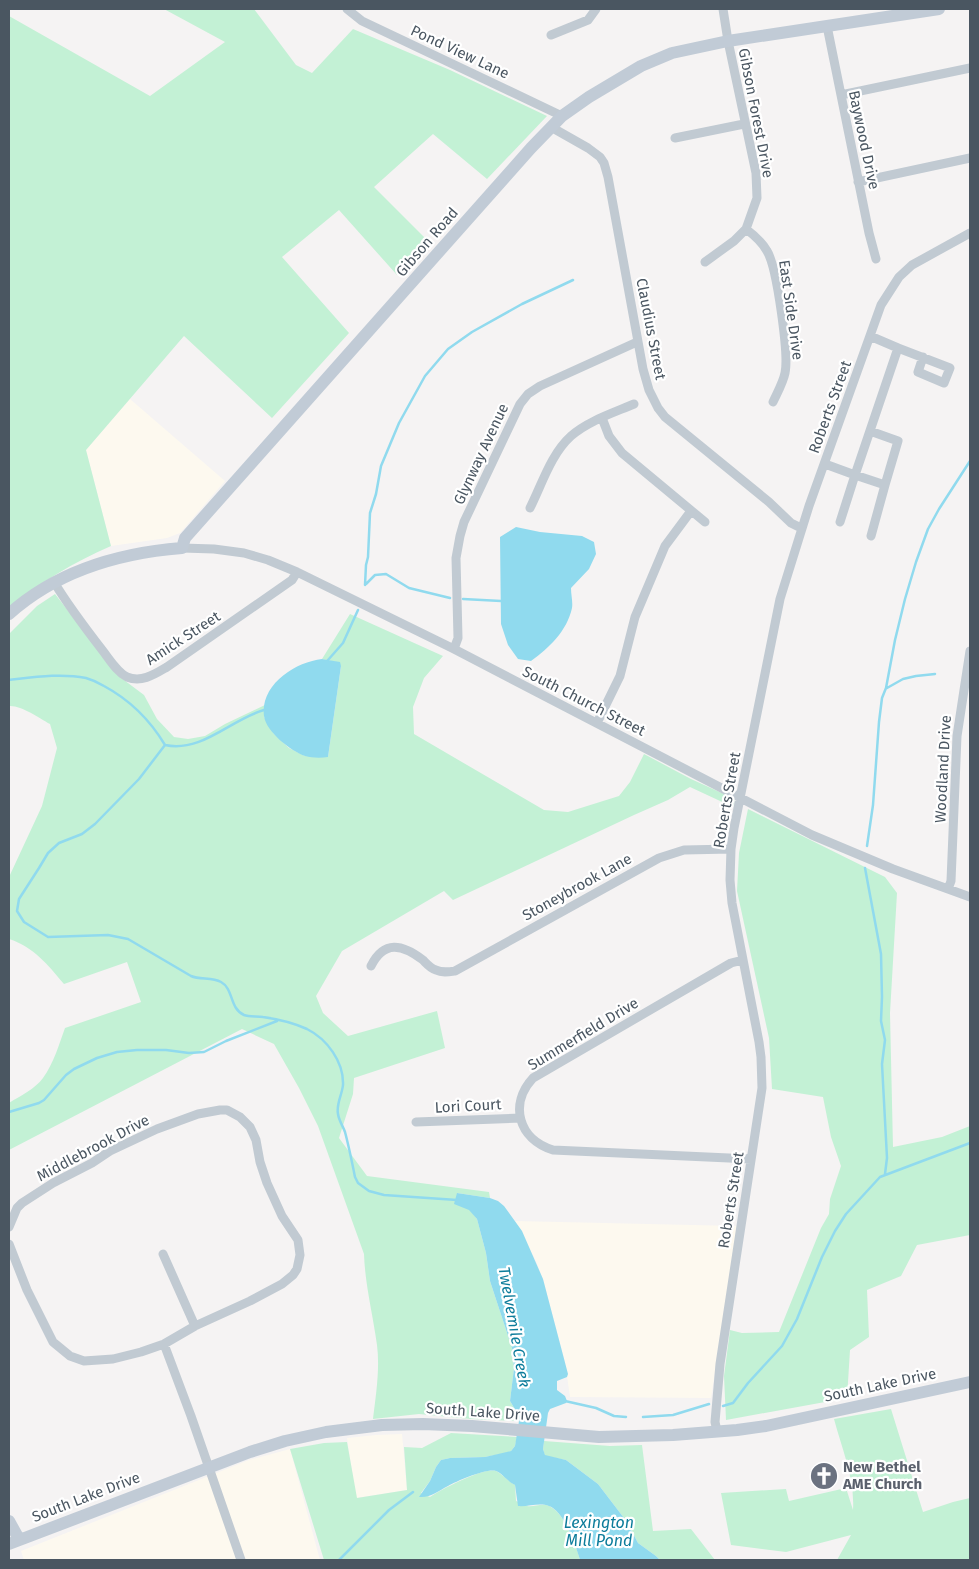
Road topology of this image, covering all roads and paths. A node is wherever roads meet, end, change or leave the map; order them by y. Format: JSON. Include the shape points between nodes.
{"nodes":[{"id":1,"x":347,"y":9,"type":"edge"},
{"id":2,"x":596,"y":9,"type":"edge"},
{"id":3,"x":724,"y":9,"type":"edge"},
{"id":4,"x":939,"y":9,"type":"edge"},
{"id":5,"x":827,"y":26,"type":"junction"},
{"id":6,"x":551,"y":35,"type":"dead end"},
{"id":7,"x":728,"y":41,"type":"junction"},
{"id":8,"x":970,"y":68,"type":"edge"},
{"id":9,"x":841,"y":95,"type":"junction"},
{"id":10,"x":562,"y":116,"type":"junction"},
{"id":11,"x":744,"y":124,"type":"junction"},
{"id":12,"x":551,"y":127,"type":"junction"},
{"id":13,"x":675,"y":138,"type":"dead end"},
{"id":14,"x":970,"y":158,"type":"edge"},
{"id":15,"x":858,"y":182,"type":"junction"},
{"id":16,"x":746,"y":229,"type":"junction"},
{"id":17,"x":970,"y":233,"type":"edge"},
{"id":18,"x":876,"y":259,"type":"dead end"},
{"id":19,"x":705,"y":262,"type":"dead end"},
{"id":20,"x":870,"y":336,"type":"junction"},
{"id":21,"x":637,"y":342,"type":"junction"},
{"id":22,"x":898,"y":348,"type":"junction"},
{"id":23,"x":923,"y":358,"type":"dead end"},
{"id":24,"x":773,"y":402,"type":"dead end"},
{"id":25,"x":634,"y":404,"type":"dead end"},
{"id":26,"x":602,"y":418,"type":"junction"},
{"id":27,"x":870,"y":431,"type":"junction"},
{"id":28,"x":824,"y":464,"type":"junction"},
{"id":29,"x":855,"y":475,"type":"junction"},
{"id":30,"x":885,"y":485,"type":"junction"},
{"id":31,"x":530,"y":508,"type":"dead end"},
{"id":32,"x":691,"y":511,"type":"junction"},
{"id":33,"x":705,"y":522,"type":"dead end"},
{"id":34,"x":840,"y":522,"type":"dead end"},
{"id":35,"x":802,"y":528,"type":"junction"},
{"id":36,"x":872,"y":536,"type":"dead end"},
{"id":37,"x":182,"y":548,"type":"junction"},
{"id":38,"x":297,"y":572,"type":"junction"},
{"id":39,"x":54,"y":582,"type":"junction"},
{"id":40,"x":9,"y":614,"type":"edge"},
{"id":41,"x":454,"y":649,"type":"junction"},
{"id":42,"x":970,"y":651,"type":"edge"},
{"id":43,"x":597,"y":723,"type":"junction"},
{"id":44,"x":739,"y":798,"type":"junction"},
{"id":45,"x":731,"y":849,"type":"junction"},
{"id":46,"x":948,"y":889,"type":"junction"},
{"id":47,"x":970,"y":897,"type":"edge"},
{"id":48,"x":743,"y":960,"type":"junction"},
{"id":49,"x":370,"y":966,"type":"dead end"},
{"id":50,"x":520,"y":1118,"type":"junction"},
{"id":51,"x":416,"y":1122,"type":"dead end"},
{"id":52,"x":751,"y":1159,"type":"junction"},
{"id":53,"x":9,"y":1227,"type":"edge"},
{"id":54,"x":9,"y":1244,"type":"edge"},
{"id":55,"x":162,"y":1254,"type":"dead end"},
{"id":56,"x":195,"y":1326,"type":"junction"},
{"id":57,"x":164,"y":1344,"type":"junction"},
{"id":58,"x":970,"y":1382,"type":"edge"},
{"id":59,"x":717,"y":1431,"type":"junction"},
{"id":60,"x":208,"y":1468,"type":"junction"},
{"id":61,"x":9,"y":1521,"type":"edge"},
{"id":62,"x":14,"y":1541,"type":"edge"},
{"id":63,"x":241,"y":1560,"type":"edge"}],
"edges":[{"from":1,"to":10,"type":"street","name":"Pond View Lane","via":[[362,20]]},
{"from":2,"to":6,"type":"street","via":[[588,20]]},
{"from":3,"to":7,"type":"street","name":"Gibson Forest Drive"},
{"from":4,"to":5,"type":"street","name":"Gibson Road"},
{"from":5,"to":7,"type":"street","name":"Gibson Road"},
{"from":5,"to":9,"type":"street","name":"Baywood Drive"},
{"from":7,"to":10,"type":"street","name":"Gibson Road","via":[[655,59],[608,84]]},
{"from":7,"to":11,"type":"street","name":"Gibson Forest Drive"},
{"from":8,"to":9,"type":"street"},
{"from":9,"to":15,"type":"street","name":"Baywood Drive"},
{"from":10,"to":12,"type":"street","name":"Gibson Road"},
{"from":11,"to":13,"type":"street"},
{"from":11,"to":16,"type":"street","name":"Gibson Forest Drive","via":[[757,186],[757,198]]},
{"from":12,"to":21,"type":"street","name":"Claudius Street","via":[[588,148],[604,162]]},
{"from":12,"to":37,"type":"street","name":"Gibson Road","via":[[186,538]]},
{"from":14,"to":15,"type":"street"},
{"from":15,"to":18,"type":"street","name":"Baywood Drive"},
{"from":16,"to":19,"type":"street","name":"Gibson Forest Drive"},
{"from":16,"to":24,"type":"street","name":"East Side Drive","via":[[767,251],[778,294],[787,363],[785,376]]},
{"from":17,"to":20,"type":"street","name":"Roberts Street","via":[[912,266],[899,277],[881,305]]},
{"from":20,"to":22,"type":"street"},
{"from":20,"to":28,"type":"street","name":"Roberts Street"},
{"from":21,"to":35,"type":"street","name":"Claudius Street","via":[[649,390],[665,417],[791,523]]},
{"from":21,"to":41,"type":"street","name":"Glynway Avenue","via":[[540,386],[520,404],[460,536],[456,558],[458,640]]},
{"from":22,"to":23,"type":"street"},
{"from":22,"to":27,"type":"street"},
{"from":25,"to":26,"type":"street"},
{"from":26,"to":31,"type":"street","via":[[580,429],[564,443]]},
{"from":26,"to":32,"type":"street","via":[[618,448]]},
{"from":27,"to":29,"type":"street"},
{"from":27,"to":30,"type":"street","via":[[898,441]]},
{"from":28,"to":29,"type":"street"},
{"from":28,"to":35,"type":"street","name":"Roberts Street"},
{"from":29,"to":30,"type":"street"},
{"from":29,"to":34,"type":"street"},
{"from":30,"to":36,"type":"street"},
{"from":32,"to":33,"type":"street"},
{"from":32,"to":43,"type":"street","via":[[666,546],[635,617],[620,676]]},
{"from":35,"to":44,"type":"street","name":"Roberts Street","via":[[780,599]]},
{"from":37,"to":38,"type":"street","name":"South Church Street","via":[[214,548],[244,553]]},
{"from":37,"to":39,"type":"street","via":[[123,556],[83,568]]},
{"from":38,"to":39,"type":"street","name":"Amick Street","via":[[292,580],[167,667],[139,679],[128,677],[116,667],[76,617]]},
{"from":38,"to":41,"type":"street","name":"South Church Street"},
{"from":39,"to":40,"type":"street"},
{"from":41,"to":43,"type":"street","name":"South Church Street"},
{"from":42,"to":46,"type":"street","name":"Woodland Drive","via":[[957,736],[951,881]]},
{"from":43,"to":44,"type":"street","name":"South Church Street"},
{"from":44,"to":45,"type":"street","name":"Roberts Street"},
{"from":44,"to":46,"type":"street","name":"South Church Street","via":[[812,835]]},
{"from":45,"to":48,"type":"street","name":"Roberts Street","via":[[732,903]]},
{"from":45,"to":49,"type":"street","name":"Stoneybrook Lane","via":[[684,850],[659,858],[444,977],[410,951],[397,947],[379,952]]},
{"from":46,"to":47,"type":"street","name":"South Church Street"},
{"from":48,"to":50,"type":"street","name":"Summerfield Drive","via":[[731,963],[533,1078],[522,1096]]},
{"from":48,"to":52,"type":"street","name":"Roberts Street","via":[[762,1072]]},
{"from":50,"to":51,"type":"street","name":"Lori Court"},
{"from":50,"to":52,"type":"street","via":[[528,1135],[553,1150]]},
{"from":52,"to":59,"type":"street","name":"Roberts Street","via":[[720,1364]]},
{"from":53,"to":56,"type":"street","name":"Middlebrook Drive","via":[[22,1203],[123,1144],[198,1114],[220,1110],[234,1113],[253,1134],[267,1183],[282,1216],[298,1240],[300,1262],[298,1269],[282,1284]]},
{"from":54,"to":57,"type":"street","name":"Middlebrook Drive","via":[[46,1330],[53,1342],[70,1356],[84,1361],[113,1359]]},
{"from":55,"to":56,"type":"street"},
{"from":56,"to":57,"type":"street","name":"Middlebrook Drive"},
{"from":57,"to":60,"type":"street"},
{"from":58,"to":59,"type":"street","name":"South Lake Drive","via":[[766,1426]]},
{"from":59,"to":60,"type":"street","name":"South Lake Drive","via":[[599,1437],[438,1424],[388,1425],[285,1441]]},
{"from":60,"to":62,"type":"street","name":"South Lake Drive"},
{"from":60,"to":63,"type":"street"},
{"from":61,"to":62,"type":"street"}]}
